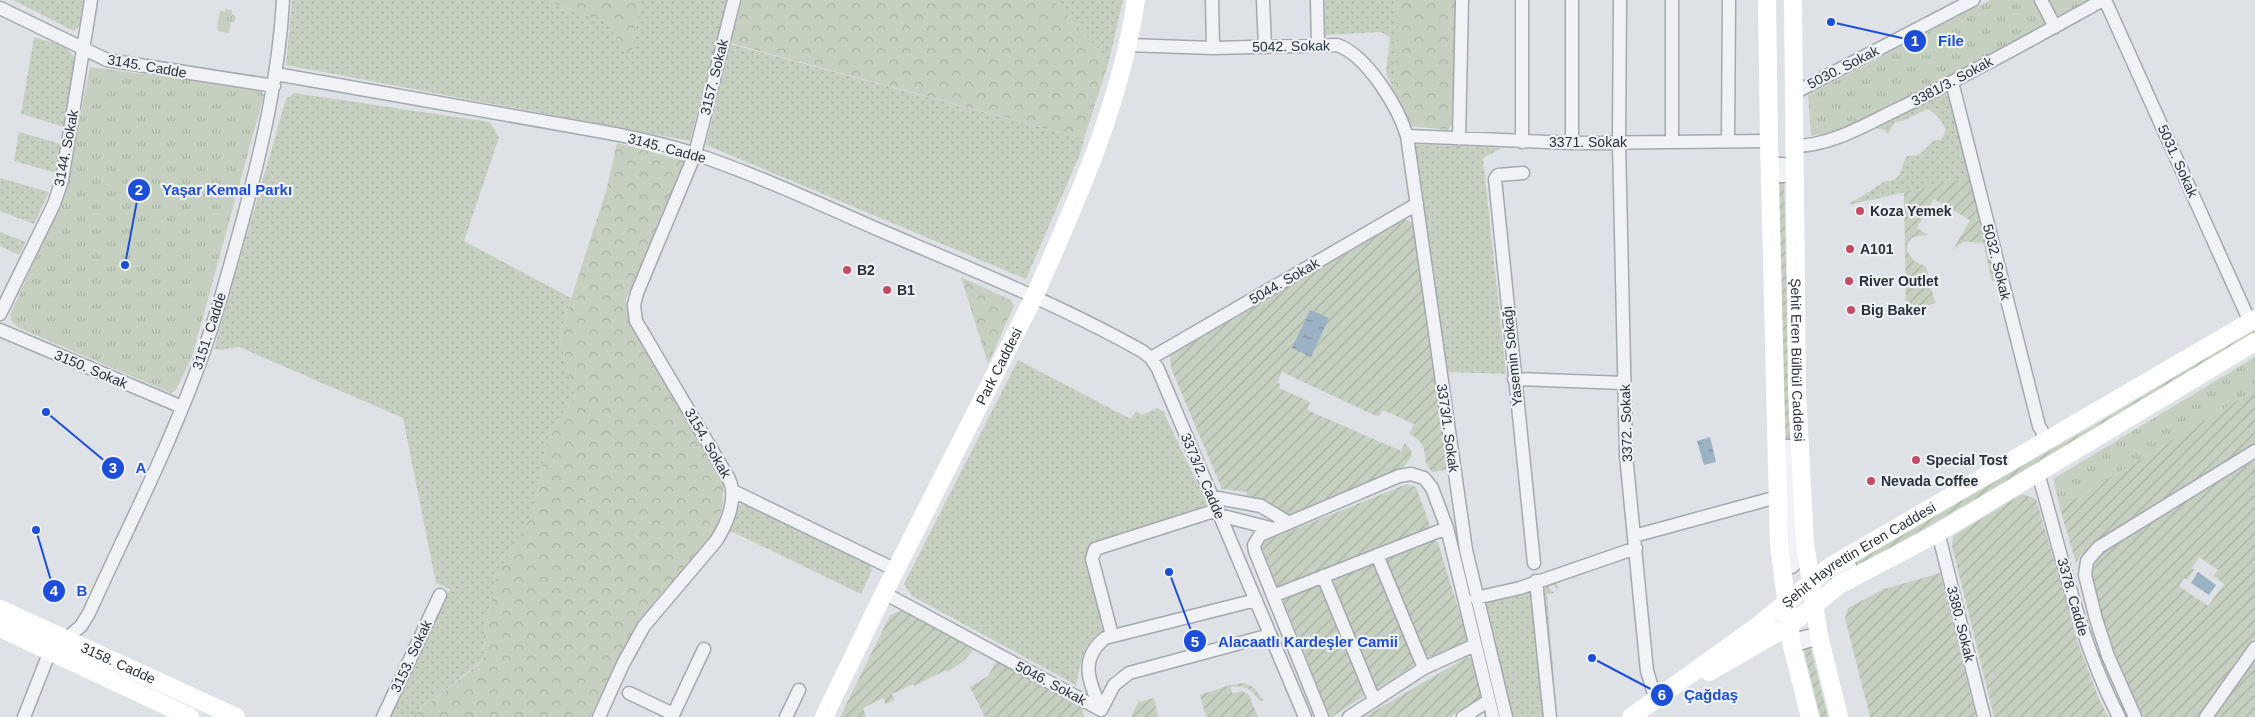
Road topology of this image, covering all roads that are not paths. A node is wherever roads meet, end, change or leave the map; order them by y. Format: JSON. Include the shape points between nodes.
{"nodes":[{"id":1,"x":91,"y":0,"type":"edge"},
{"id":2,"x":283,"y":0,"type":"edge"},
{"id":3,"x":734,"y":0,"type":"edge"},
{"id":4,"x":1136,"y":0,"type":"edge"},
{"id":5,"x":1212,"y":0,"type":"edge"},
{"id":6,"x":1263,"y":0,"type":"edge"},
{"id":7,"x":1317,"y":0,"type":"edge"},
{"id":8,"x":1462,"y":0,"type":"edge"},
{"id":9,"x":1522,"y":0,"type":"edge"},
{"id":10,"x":1572,"y":0,"type":"edge"},
{"id":11,"x":1620,"y":0,"type":"edge"},
{"id":12,"x":1672,"y":0,"type":"edge"},
{"id":13,"x":1729,"y":0,"type":"edge"},
{"id":14,"x":1768,"y":0,"type":"edge"},
{"id":15,"x":1793,"y":0,"type":"edge"},
{"id":16,"x":1973,"y":0,"type":"edge"},
{"id":17,"x":2041,"y":0,"type":"edge"},
{"id":18,"x":2104,"y":0,"type":"edge"},
{"id":19,"x":0,"y":8,"type":"edge"},
{"id":20,"x":2055,"y":27,"type":"junction"},
{"id":21,"x":1318,"y":45,"type":"junction"},
{"id":22,"x":1127,"y":46,"type":"junction"},
{"id":23,"x":1265,"y":47,"type":"junction"},
{"id":24,"x":1213,"y":48,"type":"junction"},
{"id":25,"x":84,"y":50,"type":"junction"},
{"id":26,"x":275,"y":80,"type":"junction"},
{"id":27,"x":1952,"y":82,"type":"junction"},
{"id":28,"x":1794,"y":93,"type":"junction"},
{"id":29,"x":1794,"y":127,"type":"junction"},
{"id":30,"x":1407,"y":136,"type":"junction"},
{"id":31,"x":1459,"y":139,"type":"junction"},
{"id":32,"x":1728,"y":141,"type":"junction"},
{"id":33,"x":1769,"y":141,"type":"junction"},
{"id":34,"x":1522,"y":142,"type":"junction"},
{"id":35,"x":1672,"y":142,"type":"junction"},
{"id":36,"x":1619,"y":143,"type":"junction"},
{"id":37,"x":1572,"y":144,"type":"junction"},
{"id":38,"x":1794,"y":146,"type":"junction"},
{"id":39,"x":695,"y":154,"type":"junction"},
{"id":40,"x":1523,"y":173,"type":"dead end"},
{"id":41,"x":1416,"y":204,"type":"junction"},
{"id":42,"x":1034,"y":297,"type":"junction"},
{"id":43,"x":0,"y":314,"type":"edge"},
{"id":44,"x":2252,"y":320,"type":"edge"},
{"id":45,"x":0,"y":330,"type":"edge"},
{"id":46,"x":2255,"y":342,"type":"edge"},
{"id":47,"x":1151,"y":358,"type":"junction"},
{"id":48,"x":1514,"y":379,"type":"junction"},
{"id":49,"x":1624,"y":384,"type":"junction"},
{"id":50,"x":182,"y":407,"type":"junction"},
{"id":51,"x":2047,"y":440,"type":"junction"},
{"id":52,"x":2255,"y":451,"type":"edge"},
{"id":53,"x":2038,"y":473,"type":"junction"},
{"id":54,"x":733,"y":491,"type":"junction"},
{"id":55,"x":1212,"y":497,"type":"junction"},
{"id":56,"x":1778,"y":497,"type":"junction"},
{"id":57,"x":1218,"y":512,"type":"junction"},
{"id":58,"x":1289,"y":523,"type":"junction"},
{"id":59,"x":1446,"y":528,"type":"junction"},
{"id":60,"x":1274,"y":529,"type":"junction"},
{"id":61,"x":1938,"y":532,"type":"junction"},
{"id":62,"x":1635,"y":542,"type":"junction"},
{"id":63,"x":1791,"y":544,"type":"joint"},
{"id":64,"x":1377,"y":555,"type":"junction"},
{"id":65,"x":1534,"y":563,"type":"dead end"},
{"id":66,"x":896,"y":570,"type":"junction"},
{"id":67,"x":1323,"y":576,"type":"junction"},
{"id":68,"x":1536,"y":581,"type":"junction"},
{"id":69,"x":1811,"y":582,"type":"junction"},
{"id":70,"x":884,"y":593,"type":"junction"},
{"id":71,"x":440,"y":595,"type":"dead end"},
{"id":72,"x":1273,"y":596,"type":"junction"},
{"id":73,"x":1476,"y":598,"type":"junction"},
{"id":74,"x":1256,"y":600,"type":"junction"},
{"id":75,"x":1786,"y":602,"type":"junction"},
{"id":76,"x":1814,"y":605,"type":"junction"},
{"id":77,"x":0,"y":609,"type":"edge"},
{"id":78,"x":0,"y":628,"type":"edge"},
{"id":79,"x":1795,"y":632,"type":"junction"},
{"id":80,"x":1112,"y":635,"type":"junction"},
{"id":81,"x":1270,"y":635,"type":"junction"},
{"id":82,"x":67,"y":638,"type":"junction"},
{"id":83,"x":1475,"y":645,"type":"junction"},
{"id":84,"x":2255,"y":648,"type":"edge"},
{"id":85,"x":704,"y":649,"type":"dead end"},
{"id":86,"x":50,"y":651,"type":"junction"},
{"id":87,"x":1424,"y":668,"type":"junction"},
{"id":88,"x":799,"y":690,"type":"dead end"},
{"id":89,"x":629,"y":694,"type":"dead end"},
{"id":90,"x":1374,"y":700,"type":"junction"},
{"id":91,"x":1488,"y":701,"type":"junction"},
{"id":92,"x":1644,"y":711,"type":"edge"},
{"id":93,"x":1099,"y":713,"type":"edge"},
{"id":94,"x":673,"y":716,"type":"edge"},
{"id":95,"x":24,"y":717,"type":"edge"},
{"id":96,"x":190,"y":717,"type":"edge"},
{"id":97,"x":236,"y":717,"type":"edge"},
{"id":98,"x":383,"y":717,"type":"edge"},
{"id":99,"x":599,"y":717,"type":"edge"},
{"id":100,"x":786,"y":717,"type":"edge"},
{"id":101,"x":824,"y":717,"type":"edge"},
{"id":102,"x":1305,"y":717,"type":"edge"},
{"id":103,"x":1322,"y":717,"type":"edge"},
{"id":104,"x":1349,"y":717,"type":"edge"},
{"id":105,"x":1463,"y":717,"type":"edge"},
{"id":106,"x":1493,"y":717,"type":"edge"},
{"id":107,"x":1506,"y":717,"type":"edge"},
{"id":108,"x":1550,"y":717,"type":"edge"},
{"id":109,"x":1810,"y":717,"type":"edge"},
{"id":110,"x":1838,"y":717,"type":"edge"},
{"id":111,"x":1984,"y":717,"type":"edge"},
{"id":112,"x":2119,"y":717,"type":"edge"},
{"id":113,"x":2135,"y":717,"type":"edge"},
{"id":114,"x":2206,"y":717,"type":"edge"}],
"edges":[{"from":1,"to":25,"type":"street","name":"3144. Sokak"},
{"from":2,"to":26,"type":"street","name":"3151. Cadde"},
{"from":3,"to":39,"type":"street","name":"3157. Sokak"},
{"from":4,"to":22,"type":"main road","name":"Park Caddesi"},
{"from":5,"to":24,"type":"street"},
{"from":6,"to":23,"type":"street"},
{"from":7,"to":21,"type":"street"},
{"from":8,"to":31,"type":"street"},
{"from":9,"to":34,"type":"street"},
{"from":10,"to":37,"type":"street"},
{"from":11,"to":36,"type":"street","name":"3372. Sokak"},
{"from":12,"to":35,"type":"street"},
{"from":13,"to":32,"type":"street"},
{"from":14,"to":33,"type":"main road","name":"Şehit Eren Bülbül Caddesi"},
{"from":15,"to":28,"type":"main road","name":"Şehit Eren Bülbül Caddesi"},
{"from":16,"to":28,"type":"street","name":"5030. Sokak"},
{"from":17,"to":20,"type":"street"},
{"from":18,"to":20,"type":"street","name":"3381/3. Sokak"},
{"from":18,"to":44,"type":"street","name":"5031. Sokak"},
{"from":19,"to":25,"type":"street","name":"3145. Cadde"},
{"from":20,"to":27,"type":"street","name":"3381/3. Sokak"},
{"from":21,"to":23,"type":"street","name":"5042. Sokak"},
{"from":21,"to":30,"type":"street","name":"5042. Sokak","via":[[1337,45],[1354,54],[1395,108]]},
{"from":22,"to":24,"type":"street","name":"5042. Sokak"},
{"from":22,"to":42,"type":"main road","name":"Park Caddesi","via":[[1086,174]]},
{"from":23,"to":24,"type":"street","name":"5042. Sokak"},
{"from":25,"to":26,"type":"street","name":"3145. Cadde","via":[[112,61]]},
{"from":25,"to":43,"type":"street","name":"3144. Sokak","via":[[60,188]]},
{"from":26,"to":39,"type":"street","name":"3145. Cadde","via":[[604,132]]},
{"from":26,"to":50,"type":"street","name":"3151. Cadde","via":[[228,274]]},
{"from":27,"to":38,"type":"street","name":"3381/3. Sokak","via":[[1848,133],[1814,144]]},
{"from":27,"to":51,"type":"street","name":"5032. Sokak","via":[[2039,426]]},
{"from":28,"to":29,"type":"main road","name":"Şehit Eren Bülbül Caddesi"},
{"from":29,"to":33,"type":"main road"},
{"from":29,"to":38,"type":"main road","name":"Şehit Eren Bülbül Caddesi"},
{"from":30,"to":31,"type":"street","name":"3371. Sokak"},
{"from":30,"to":41,"type":"street","name":"3373/1. Sokak"},
{"from":31,"to":34,"type":"street","name":"3371. Sokak"},
{"from":32,"to":33,"type":"street","name":"3371. Sokak"},
{"from":32,"to":35,"type":"street","name":"3371. Sokak"},
{"from":33,"to":56,"type":"main road","name":"Şehit Eren Bülbül Caddesi"},
{"from":34,"to":37,"type":"street","name":"3371. Sokak"},
{"from":35,"to":36,"type":"street","name":"3371. Sokak"},
{"from":36,"to":37,"type":"street","name":"3371. Sokak"},
{"from":36,"to":49,"type":"street","name":"3372. Sokak"},
{"from":38,"to":69,"type":"main road","name":"Şehit Eren Bülbül Caddesi","via":[[1797,391],[1805,543]]},
{"from":39,"to":42,"type":"street","name":"3145. Cadde"},
{"from":39,"to":54,"type":"street","name":"3154. Sokak","via":[[637,293],[634,313],[730,479]]},
{"from":40,"to":48,"type":"street","name":"Yasemin Sokağı","via":[[1498,174],[1495,179]]},
{"from":41,"to":47,"type":"street","name":"5044. Sokak"},
{"from":41,"to":73,"type":"street","name":"3373/1. Sokak","via":[[1466,550]]},
{"from":42,"to":47,"type":"street"},
{"from":42,"to":66,"type":"main road","name":"Park Caddesi"},
{"from":44,"to":51,"type":"main road","name":"Şehit Hayrettin Eren Caddesi"},
{"from":45,"to":50,"type":"street","name":"3150. Sokak"},
{"from":46,"to":53,"type":"main road","name":"Şehit Hayrettin Eren Caddesi"},
{"from":47,"to":55,"type":"street","name":"3373/2. Cadde"},
{"from":48,"to":49,"type":"street"},
{"from":48,"to":65,"type":"street","name":"Yasemin Sokağı"},
{"from":49,"to":62,"type":"street","name":"3372. Sokak","via":[[1626,455]]},
{"from":50,"to":82,"type":"street","name":"3151. Cadde","via":[[89,613],[81,626]]},
{"from":51,"to":69,"type":"main road","name":"Şehit Hayrettin Eren Caddesi","via":[[1831,566]]},
{"from":52,"to":113,"type":"street","via":[[2100,547],[2087,561],[2085,575],[2096,619],[2108,656]]},
{"from":53,"to":61,"type":"main road","name":"Şehit Hayrettin Eren Caddesi"},
{"from":53,"to":112,"type":"street","name":"3378. Cadde","via":[[2086,640]]},
{"from":54,"to":66,"type":"street"},
{"from":54,"to":99,"type":"street","name":"3154. Sokak","via":[[724,528],[644,626]]},
{"from":55,"to":57,"type":"street","name":"3373/2. Cadde"},
{"from":55,"to":58,"type":"street","via":[[1261,506]]},
{"from":56,"to":62,"type":"street"},
{"from":56,"to":75,"type":"main road","name":"Şehit Eren Bülbül Caddesi","via":[[1779,545]]},
{"from":57,"to":60,"type":"street"},
{"from":57,"to":74,"type":"street","name":"3373/2. Cadde"},
{"from":57,"to":80,"type":"street","via":[[1094,549],[1092,559]]},
{"from":58,"to":59,"type":"street","via":[[1399,476],[1411,474],[1424,478],[1432,488]]},
{"from":58,"to":60,"type":"street"},
{"from":59,"to":64,"type":"street"},
{"from":59,"to":83,"type":"street"},
{"from":60,"to":72,"type":"street","via":[[1260,535],[1254,545]]},
{"from":61,"to":76,"type":"main road","name":"Şehit Hayrettin Eren Caddesi","via":[[1839,586]]},
{"from":61,"to":111,"type":"street","name":"3380. Sokak"},
{"from":62,"to":68,"type":"street"},
{"from":62,"to":92,"type":"street","name":"3372. Sokak","via":[[1647,671]]},
{"from":63,"to":63,"type":"street","via":[[1795,542],[1790,446],[1784,446]]},
{"from":64,"to":67,"type":"street"},
{"from":64,"to":87,"type":"street"},
{"from":66,"to":70,"type":"main road","name":"Park Caddesi"},
{"from":67,"to":72,"type":"street"},
{"from":67,"to":90,"type":"street"},
{"from":68,"to":73,"type":"street"},
{"from":68,"to":108,"type":"street"},
{"from":69,"to":75,"type":"main road","name":"Şehit Hayrettin Eren Caddesi"},
{"from":69,"to":76,"type":"main road","name":"Şehit Eren Bülbül Caddesi"},
{"from":70,"to":93,"type":"street","name":"5046. Sokak"},
{"from":70,"to":101,"type":"main road","name":"Park Caddesi"},
{"from":71,"to":98,"type":"street","name":"3153. Sokak"},
{"from":72,"to":103,"type":"street"},
{"from":73,"to":107,"type":"street","name":"3373/1. Sokak"},
{"from":74,"to":80,"type":"street"},
{"from":74,"to":81,"type":"street","name":"3373/2. Cadde"},
{"from":75,"to":79,"type":"main road","name":"Şehit Eren Bülbül Caddesi"},
{"from":75,"to":92,"type":"main road","name":"Şehit Hayrettin Eren Caddesi"},
{"from":76,"to":79,"type":"main road","name":"Şehit Hayrettin Eren Caddesi"},
{"from":76,"to":110,"type":"main road","name":"Şehit Eren Bülbül Caddesi"},
{"from":77,"to":82,"type":"main road","name":"3158. Cadde"},
{"from":78,"to":86,"type":"main road","name":"3158. Cadde"},
{"from":79,"to":92,"type":"main road","name":"Şehit Hayrettin Eren Caddesi","via":[[1755,647]]},
{"from":79,"to":109,"type":"main road","name":"Şehit Eren Bülbül Caddesi","via":[[1792,646]]},
{"from":80,"to":93,"type":"street","via":[[1093,652],[1088,670]]},
{"from":81,"to":93,"type":"street","name":"5046. Sokak","via":[[1129,674],[1114,685]]},
{"from":81,"to":102,"type":"street","name":"3373/2. Cadde"},
{"from":82,"to":86,"type":"main road"},
{"from":82,"to":97,"type":"main road","name":"3158. Cadde"},
{"from":83,"to":87,"type":"street"},
{"from":83,"to":91,"type":"street"},
{"from":84,"to":114,"type":"street"},
{"from":85,"to":94,"type":"street"},
{"from":86,"to":95,"type":"street"},
{"from":86,"to":96,"type":"main road","name":"3158. Cadde"},
{"from":87,"to":90,"type":"street"},
{"from":88,"to":100,"type":"street"},
{"from":89,"to":94,"type":"street"},
{"from":90,"to":104,"type":"street"},
{"from":91,"to":105,"type":"street"},
{"from":91,"to":106,"type":"street"}]}
